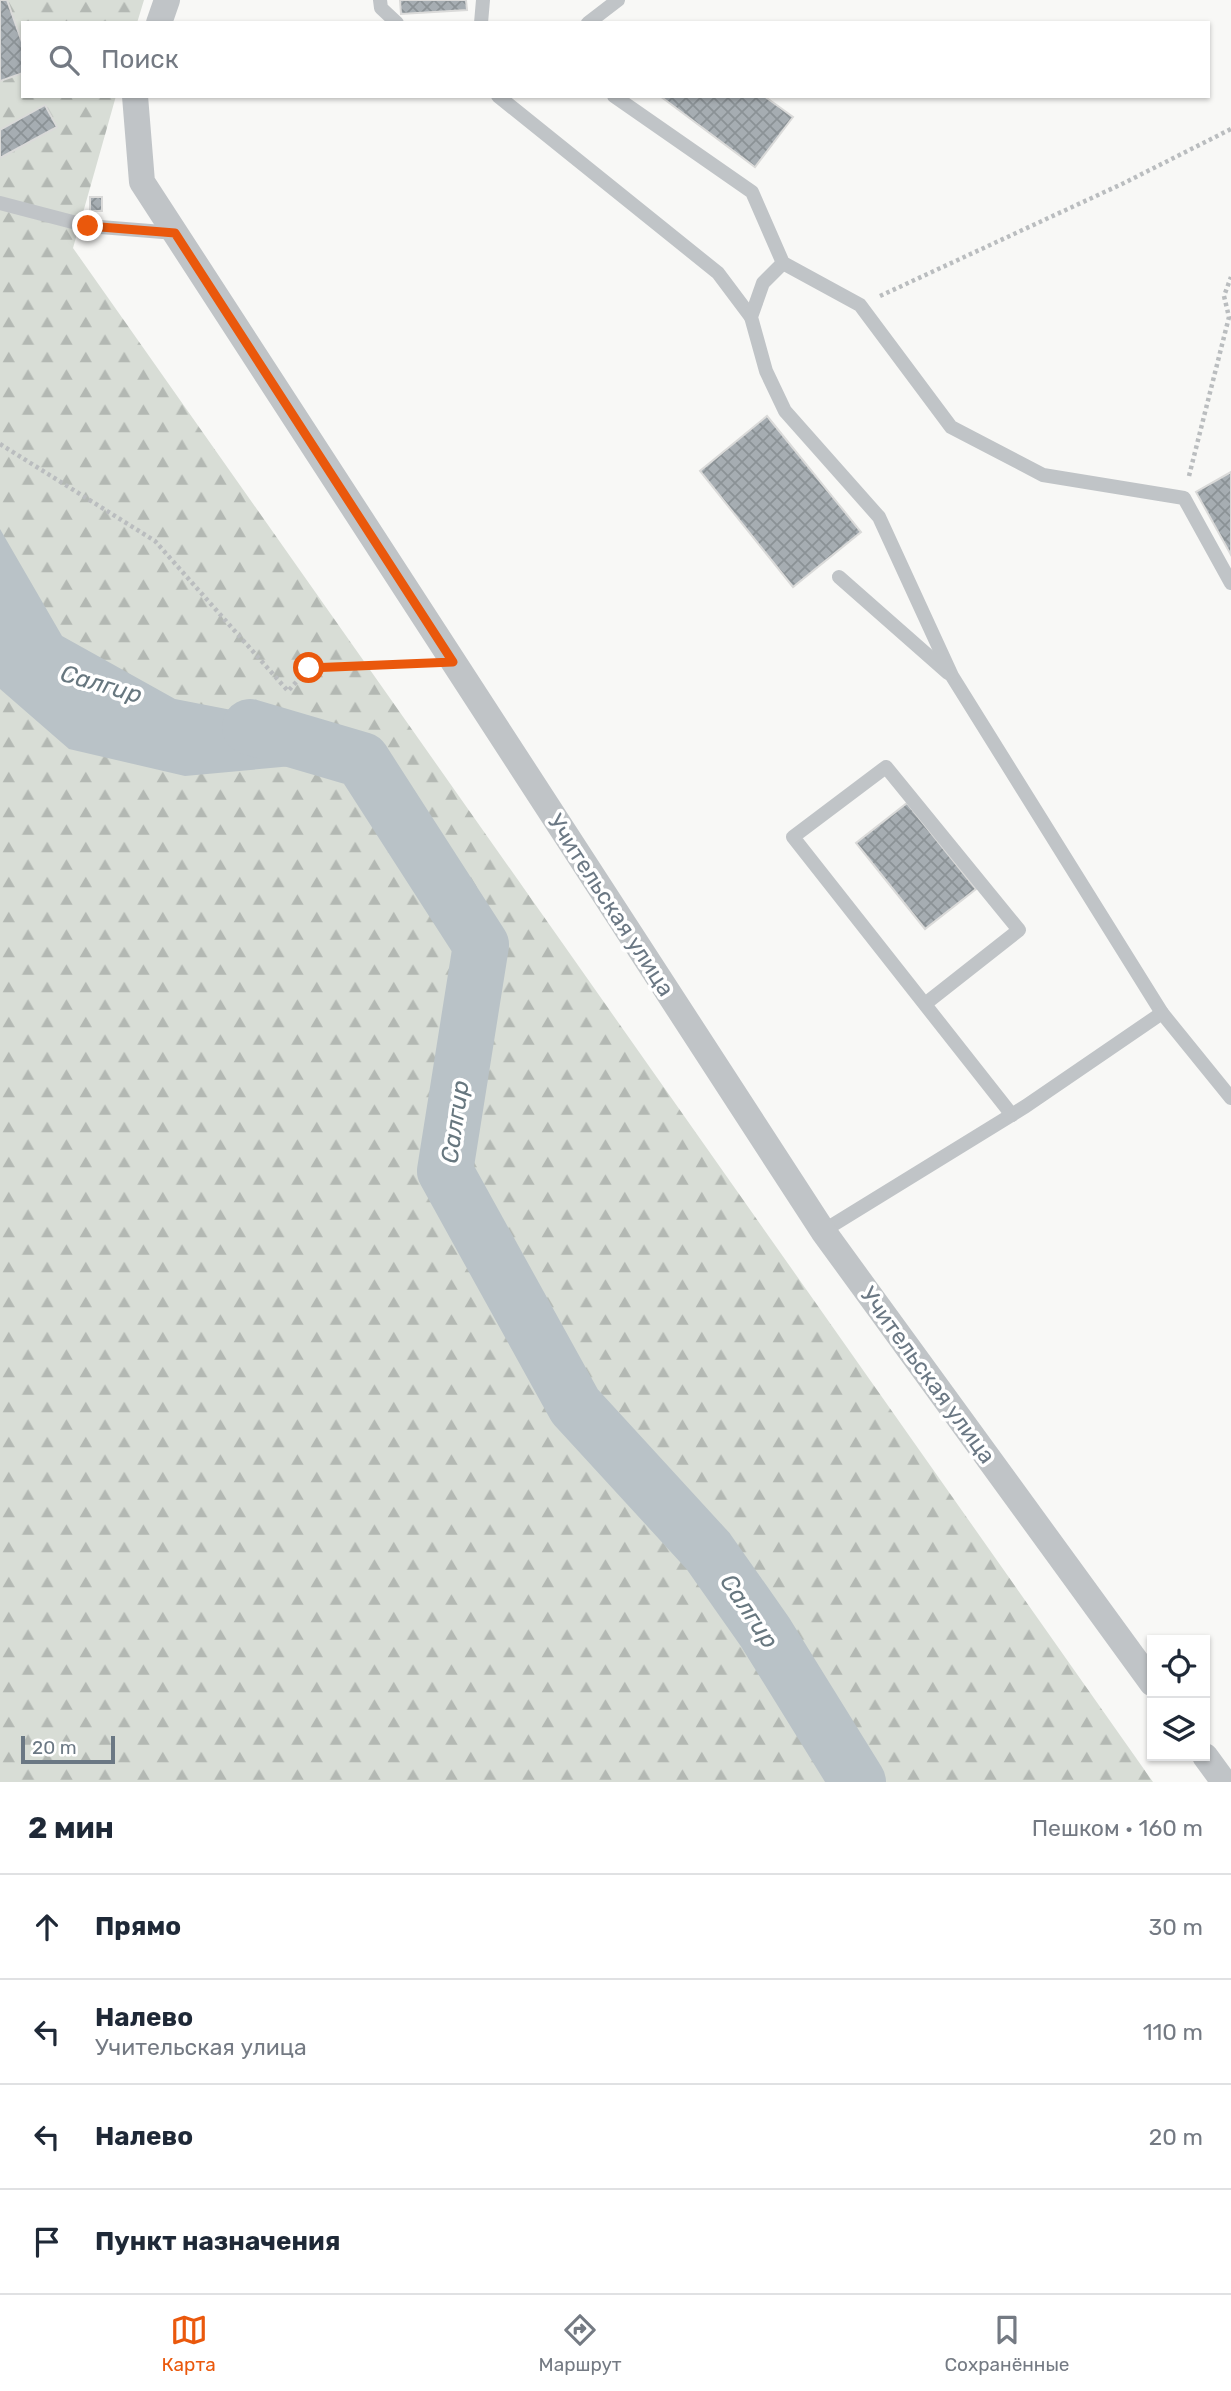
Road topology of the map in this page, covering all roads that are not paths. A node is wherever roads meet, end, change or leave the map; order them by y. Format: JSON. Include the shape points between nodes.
{"nodes":[{"id":1,"x":167,"y":0,"type":"edge"},
{"id":2,"x":380,"y":0,"type":"edge"},
{"id":3,"x":483,"y":0,"type":"edge"},
{"id":4,"x":618,"y":0,"type":"edge"},
{"id":5,"x":160,"y":21,"type":"edge"},
{"id":6,"x":395,"y":21,"type":"edge"},
{"id":7,"x":481,"y":21,"type":"edge"},
{"id":8,"x":591,"y":21,"type":"edge"},
{"id":9,"x":135,"y":98,"type":"edge"},
{"id":10,"x":617,"y":98,"type":"edge"},
{"id":11,"x":505,"y":99,"type":"edge"},
{"id":12,"x":0,"y":203,"type":"edge"},
{"id":13,"x":175,"y":233,"type":"junction"},
{"id":14,"x":783,"y":263,"type":"junction"},
{"id":15,"x":751,"y":317,"type":"junction"},
{"id":16,"x":839,"y":577,"type":"dead end"},
{"id":17,"x":1231,"y":583,"type":"edge"},
{"id":18,"x":951,"y":676,"type":"junction"},
{"id":19,"x":925,"y":1004,"type":"junction"},
{"id":20,"x":1162,"y":1013,"type":"junction"},
{"id":21,"x":1231,"y":1098,"type":"edge"},
{"id":22,"x":1012,"y":1115,"type":"junction"},
{"id":23,"x":823,"y":1231,"type":"junction"},
{"id":24,"x":1147,"y":1676,"type":"edge"},
{"id":25,"x":1209,"y":1761,"type":"edge"},
{"id":26,"x":1224,"y":1782,"type":"edge"}],
"edges":[{"from":1,"to":5,"type":"street"},
{"from":2,"to":6,"type":"lane","via":[[381,8]]},
{"from":3,"to":7,"type":"lane"},
{"from":4,"to":8,"type":"lane"},
{"from":9,"to":13,"type":"street","name":"Учительская улица","via":[[142,182]]},
{"from":10,"to":14,"type":"lane","via":[[752,192]]},
{"from":11,"to":15,"type":"lane","via":[[718,273]]},
{"from":12,"to":13,"type":"lane","via":[[88,226]]},
{"from":13,"to":23,"type":"street","name":"Учительская улица"},
{"from":14,"to":15,"type":"lane","via":[[764,284]]},
{"from":14,"to":17,"type":"lane","via":[[860,305],[951,427],[1043,475],[1184,498]]},
{"from":15,"to":18,"type":"lane","via":[[766,371],[785,411],[879,517]]},
{"from":16,"to":18,"type":"lane"},
{"from":18,"to":20,"type":"lane"},
{"from":19,"to":19,"type":"lane","via":[[793,837],[886,767],[1019,930]]},
{"from":19,"to":22,"type":"lane"},
{"from":20,"to":21,"type":"lane"},
{"from":20,"to":22,"type":"lane"},
{"from":22,"to":23,"type":"lane"},
{"from":23,"to":24,"type":"street","name":"Учительская улица"},
{"from":25,"to":26,"type":"street"}]}
